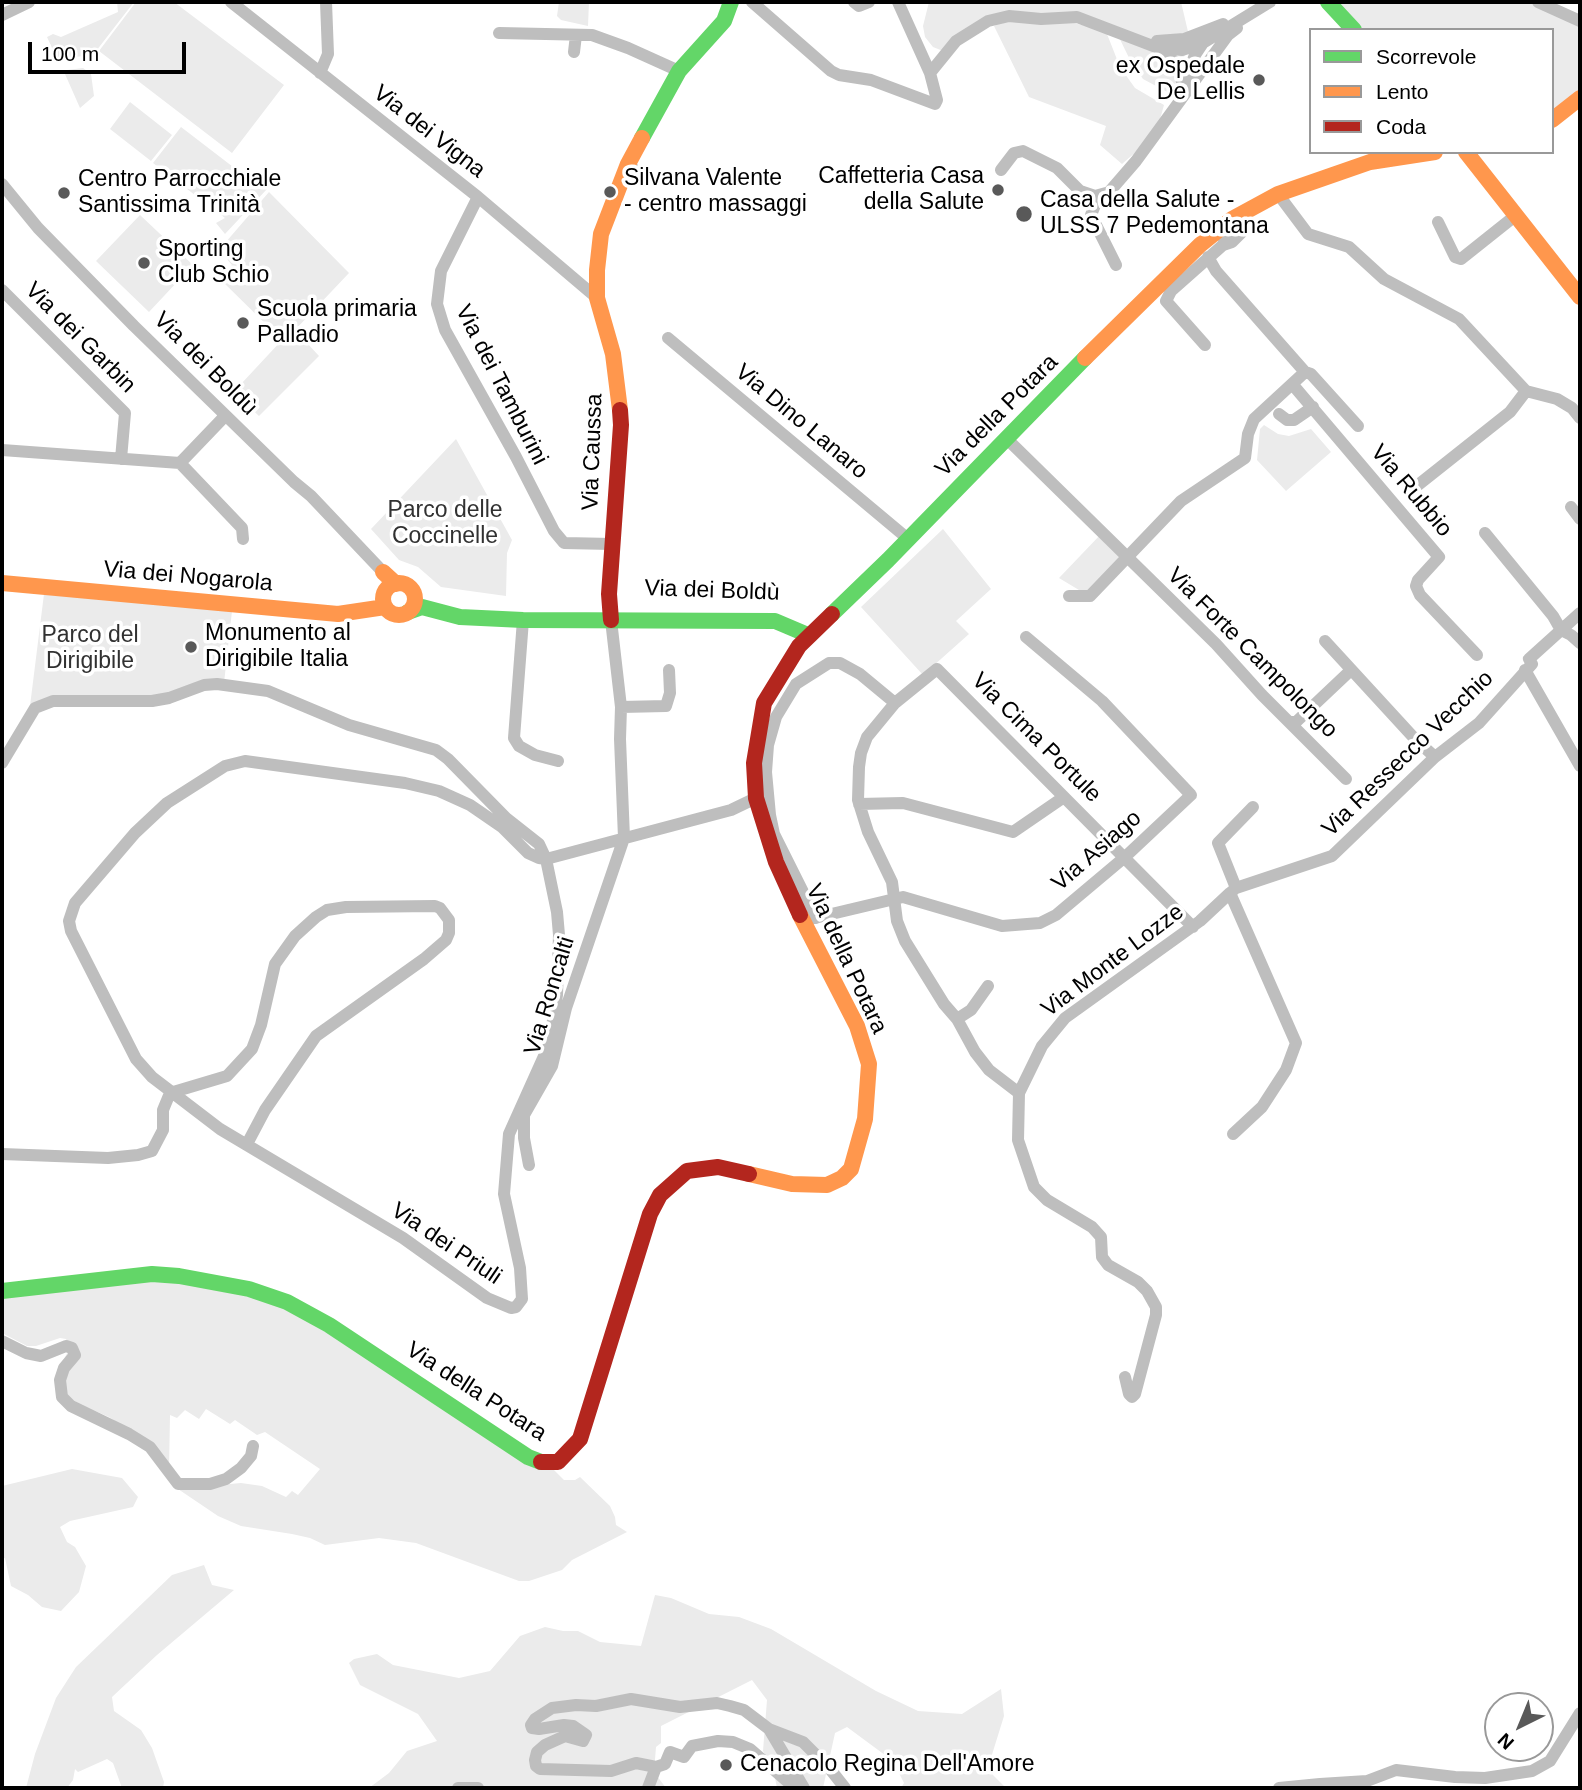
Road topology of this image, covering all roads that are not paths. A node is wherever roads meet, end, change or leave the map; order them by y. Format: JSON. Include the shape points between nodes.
{"nodes":[{"id":1,"x":29,"y":2,"type":"edge"},
{"id":2,"x":231,"y":2,"type":"edge"},
{"id":3,"x":326,"y":2,"type":"edge"},
{"id":4,"x":731,"y":2,"type":"edge"},
{"id":5,"x":752,"y":2,"type":"edge"},
{"id":6,"x":854,"y":2,"type":"edge"},
{"id":7,"x":869,"y":2,"type":"edge"},
{"id":8,"x":898,"y":2,"type":"edge"},
{"id":9,"x":1270,"y":2,"type":"edge"},
{"id":10,"x":1328,"y":2,"type":"edge"},
{"id":11,"x":1538,"y":2,"type":"edge"},
{"id":12,"x":1253,"y":12,"type":"junction"},
{"id":13,"x":2,"y":15,"type":"edge"},
{"id":14,"x":1240,"y":19,"type":"junction"},
{"id":15,"x":1580,"y":21,"type":"edge"},
{"id":16,"x":1352,"y":28,"type":"edge"},
{"id":17,"x":499,"y":33,"type":"dead end"},
{"id":18,"x":576,"y":35,"type":"junction"},
{"id":19,"x":1132,"y":38,"type":"junction"},
{"id":20,"x":1203,"y":43,"type":"junction"},
{"id":21,"x":1153,"y":46,"type":"junction"},
{"id":22,"x":574,"y":52,"type":"dead end"},
{"id":23,"x":678,"y":71,"type":"junction"},
{"id":24,"x":930,"y":73,"type":"junction"},
{"id":25,"x":320,"y":74,"type":"junction"},
{"id":26,"x":1182,"y":89,"type":"junction"},
{"id":27,"x":1580,"y":98,"type":"edge"},
{"id":28,"x":1175,"y":106,"type":"junction"},
{"id":29,"x":1554,"y":118,"type":"edge"},
{"id":30,"x":1412,"y":154,"type":"edge"},
{"id":31,"x":1468,"y":154,"type":"edge"},
{"id":32,"x":1375,"y":157,"type":"edge"},
{"id":33,"x":1000,"y":170,"type":"dead end"},
{"id":34,"x":2,"y":184,"type":"edge"},
{"id":35,"x":1110,"y":191,"type":"junction"},
{"id":36,"x":1279,"y":194,"type":"junction"},
{"id":37,"x":478,"y":197,"type":"junction"},
{"id":38,"x":1239,"y":214,"type":"junction"},
{"id":39,"x":1516,"y":216,"type":"junction"},
{"id":40,"x":1438,"y":222,"type":"dead end"},
{"id":41,"x":1224,"y":225,"type":"junction"},
{"id":42,"x":1223,"y":245,"type":"junction"},
{"id":43,"x":1208,"y":257,"type":"junction"},
{"id":44,"x":1116,"y":265,"type":"dead end"},
{"id":45,"x":2,"y":290,"type":"edge"},
{"id":46,"x":1580,"y":297,"type":"edge"},
{"id":47,"x":597,"y":298,"type":"junction"},
{"id":48,"x":668,"y":338,"type":"dead end"},
{"id":49,"x":1205,"y":345,"type":"dead end"},
{"id":50,"x":1305,"y":372,"type":"junction"},
{"id":51,"x":1293,"y":385,"type":"junction"},
{"id":52,"x":1526,"y":391,"type":"junction"},
{"id":53,"x":1313,"y":407,"type":"junction"},
{"id":54,"x":1279,"y":414,"type":"dead end"},
{"id":55,"x":225,"y":416,"type":"junction"},
{"id":56,"x":1580,"y":418,"type":"edge"},
{"id":57,"x":1358,"y":426,"type":"dead end"},
{"id":58,"x":1007,"y":439,"type":"junction"},
{"id":59,"x":2,"y":450,"type":"edge"},
{"id":60,"x":121,"y":459,"type":"junction"},
{"id":61,"x":180,"y":463,"type":"junction"},
{"id":62,"x":1418,"y":485,"type":"dead end"},
{"id":63,"x":1571,"y":508,"type":"dead end"},
{"id":64,"x":1580,"y":519,"type":"edge"},
{"id":65,"x":1485,"y":533,"type":"dead end"},
{"id":66,"x":907,"y":538,"type":"junction"},
{"id":67,"x":243,"y":539,"type":"dead end"},
{"id":68,"x":612,"y":544,"type":"junction"},
{"id":69,"x":1127,"y":558,"type":"junction"},
{"id":70,"x":383,"y":572,"type":"joint"},
{"id":71,"x":2,"y":583,"type":"edge"},
{"id":72,"x":388,"y":596,"type":"junction"},
{"id":73,"x":1069,"y":596,"type":"dead end"},
{"id":74,"x":408,"y":612,"type":"junction"},
{"id":75,"x":443,"y":613,"type":"junction"},
{"id":76,"x":1580,"y":613,"type":"edge"},
{"id":77,"x":610,"y":615,"type":"junction"},
{"id":78,"x":530,"y":620,"type":"junction"},
{"id":79,"x":1561,"y":630,"type":"junction"},
{"id":80,"x":806,"y":631,"type":"junction"},
{"id":81,"x":1026,"y":637,"type":"dead end"},
{"id":82,"x":1325,"y":641,"type":"dead end"},
{"id":83,"x":1580,"y":643,"type":"edge"},
{"id":84,"x":1477,"y":655,"type":"dead end"},
{"id":85,"x":670,"y":670,"type":"dead end"},
{"id":86,"x":1525,"y":670,"type":"junction"},
{"id":87,"x":1350,"y":671,"type":"junction"},
{"id":88,"x":895,"y":703,"type":"junction"},
{"id":89,"x":621,"y":707,"type":"junction"},
{"id":90,"x":1290,"y":722,"type":"junction"},
{"id":91,"x":1435,"y":757,"type":"junction"},
{"id":92,"x":558,"y":761,"type":"dead end"},
{"id":93,"x":2,"y":763,"type":"edge"},
{"id":94,"x":1580,"y":766,"type":"edge"},
{"id":95,"x":1346,"y":779,"type":"dead end"},
{"id":96,"x":1064,"y":797,"type":"junction"},
{"id":97,"x":756,"y":798,"type":"junction"},
{"id":98,"x":859,"y":804,"type":"junction"},
{"id":99,"x":1254,"y":807,"type":"dead end"},
{"id":100,"x":624,"y":838,"type":"junction"},
{"id":101,"x":1125,"y":857,"type":"junction"},
{"id":102,"x":546,"y":859,"type":"junction"},
{"id":103,"x":1233,"y":890,"type":"junction"},
{"id":104,"x":894,"y":898,"type":"junction"},
{"id":105,"x":809,"y":919,"type":"junction"},
{"id":106,"x":1193,"y":927,"type":"junction"},
{"id":107,"x":988,"y":986,"type":"dead end"},
{"id":108,"x":957,"y":1019,"type":"junction"},
{"id":109,"x":170,"y":1093,"type":"junction"},
{"id":110,"x":1019,"y":1093,"type":"junction"},
{"id":111,"x":1233,"y":1133,"type":"dead end"},
{"id":112,"x":247,"y":1144,"type":"junction"},
{"id":113,"x":2,"y":1154,"type":"edge"},
{"id":114,"x":528,"y":1165,"type":"dead end"},
{"id":115,"x":2,"y":1291,"type":"edge"},
{"id":116,"x":2,"y":1341,"type":"edge"},
{"id":117,"x":1125,"y":1377,"type":"dead end"},
{"id":118,"x":253,"y":1446,"type":"dead end"},
{"id":119,"x":1580,"y":1713,"type":"edge"},
{"id":120,"x":769,"y":1729,"type":"junction"},
{"id":121,"x":656,"y":1767,"type":"junction"},
{"id":122,"x":1320,"y":1786,"type":"edge"},
{"id":123,"x":458,"y":1788,"type":"edge"},
{"id":124,"x":478,"y":1788,"type":"edge"},
{"id":125,"x":648,"y":1788,"type":"edge"},
{"id":126,"x":795,"y":1788,"type":"edge"},
{"id":127,"x":804,"y":1788,"type":"edge"},
{"id":128,"x":845,"y":1788,"type":"edge"},
{"id":129,"x":1279,"y":1788,"type":"edge"}],
"edges":[{"from":1,"to":13,"type":"street"},
{"from":2,"to":25,"type":"street","name":"Via dei Vigna"},
{"from":3,"to":25,"type":"street","via":[[328,54]]},
{"from":4,"to":23,"type":"street","name":"Via Caussa","via":[[724,21]]},
{"from":5,"to":24,"type":"street","via":[[839,75],[871,80],[935,104]]},
{"from":6,"to":7,"type":"street","via":[[859,6]]},
{"from":8,"to":24,"type":"street"},
{"from":9,"to":12,"type":"street"},
{"from":10,"to":16,"type":"street"},
{"from":11,"to":15,"type":"street"},
{"from":12,"to":14,"type":"street"},
{"from":12,"to":28,"type":"street","via":[[1228,35]]},
{"from":14,"to":19,"type":"street","via":[[1184,39]]},
{"from":14,"to":20,"type":"street"},
{"from":17,"to":18,"type":"street"},
{"from":18,"to":22,"type":"street"},
{"from":18,"to":23,"type":"street","via":[[604,39]]},
{"from":19,"to":21,"type":"street"},
{"from":19,"to":24,"type":"street","via":[[1077,18],[1009,16],[988,21],[956,41]]},
{"from":20,"to":21,"type":"street","via":[[1182,50]]},
{"from":20,"to":26,"type":"street"},
{"from":21,"to":26,"type":"street","via":[[1175,62]]},
{"from":23,"to":47,"type":"street","name":"Via Caussa","via":[[601,234]]},
{"from":25,"to":37,"type":"street","name":"Via dei Vigna"},
{"from":26,"to":28,"type":"street"},
{"from":27,"to":29,"type":"street"},
{"from":28,"to":35,"type":"street"},
{"from":30,"to":32,"type":"street","name":"Via della Potara"},
{"from":31,"to":39,"type":"street"},
{"from":32,"to":36,"type":"street","name":"Via della Potara"},
{"from":33,"to":35,"type":"street","via":[[1014,153],[1023,151],[1057,168],[1080,191],[1095,196]]},
{"from":34,"to":55,"type":"street","name":"Via dei Boldù","via":[[38,228]]},
{"from":35,"to":44,"type":"street","via":[[1091,215]]},
{"from":36,"to":38,"type":"street","name":"Via della Potara"},
{"from":36,"to":52,"type":"street","via":[[1308,234],[1349,247],[1384,279],[1459,319]]},
{"from":37,"to":47,"type":"street","name":"Via dei Vigna"},
{"from":37,"to":68,"type":"street","name":"Via dei Tamburini","via":[[442,271],[437,304],[445,330],[554,531],[564,543]]},
{"from":38,"to":41,"type":"street","name":"Via della Potara"},
{"from":38,"to":42,"type":"street","via":[[1242,232]]},
{"from":39,"to":40,"type":"street","via":[[1461,259],[1455,257]]},
{"from":39,"to":46,"type":"street"},
{"from":41,"to":42,"type":"street"},
{"from":41,"to":58,"type":"street","name":"Via della Potara","via":[[1121,321]]},
{"from":42,"to":43,"type":"street"},
{"from":43,"to":49,"type":"street","via":[[1171,290],[1166,301]]},
{"from":43,"to":50,"type":"street"},
{"from":45,"to":60,"type":"street","name":"Via dei Garbin","via":[[125,413]]},
{"from":47,"to":68,"type":"street","name":"Via Caussa","via":[[613,355],[620,412]]},
{"from":48,"to":66,"type":"street","name":"Via Dino Lanaro"},
{"from":50,"to":51,"type":"street"},
{"from":50,"to":57,"type":"street"},
{"from":51,"to":53,"type":"street","name":"Via Rubbio"},
{"from":51,"to":69,"type":"street","via":[[1254,419],[1245,458],[1181,502]]},
{"from":52,"to":56,"type":"street","via":[[1557,399]]},
{"from":52,"to":62,"type":"street","via":[[1510,412]]},
{"from":53,"to":54,"type":"street","via":[[1294,420]]},
{"from":53,"to":84,"type":"street","name":"Via Rubbio","via":[[1439,557],[1416,586]]},
{"from":55,"to":61,"type":"street"},
{"from":55,"to":70,"type":"street","name":"Via dei Boldù"},
{"from":58,"to":66,"type":"street","name":"Via della Potara"},
{"from":58,"to":69,"type":"street","name":"Via Forte Campolongo"},
{"from":59,"to":60,"type":"street"},
{"from":60,"to":61,"type":"street"},
{"from":61,"to":67,"type":"street","via":[[242,528]]},
{"from":63,"to":64,"type":"street"},
{"from":65,"to":79,"type":"street"},
{"from":66,"to":80,"type":"street","name":"Via della Potara","via":[[843,605]]},
{"from":68,"to":77,"type":"street","name":"Via Caussa"},
{"from":69,"to":73,"type":"street","via":[[1090,596]]},
{"from":69,"to":90,"type":"street","name":"Via Forte Campolongo"},
{"from":70,"to":72,"type":"street","name":"Via dei Boldù"},
{"from":71,"to":72,"type":"street","name":"Via dei Nogarola","via":[[338,614]]},
{"from":72,"to":74,"type":"street","name":"Via dei Boldù","via":[[393,614]]},
{"from":72,"to":74,"type":"street","via":[[415,600]]},
{"from":72,"to":75,"type":"street","name":"Via dei Boldù"},
{"from":74,"to":75,"type":"street","name":"Via dei Boldù","via":[[422,607]]},
{"from":75,"to":78,"type":"street","name":"Via dei Boldù"},
{"from":76,"to":79,"type":"street","name":"Via Ressecco Vecchio"},
{"from":77,"to":78,"type":"street","name":"Via dei Boldù"},
{"from":77,"to":80,"type":"street","name":"Via dei Boldù","via":[[775,621]]},
{"from":77,"to":89,"type":"street","name":"Via Caussa"},
{"from":78,"to":92,"type":"street","via":[[513,738],[536,755]]},
{"from":79,"to":83,"type":"street"},
{"from":79,"to":86,"type":"street","name":"Via Ressecco Vecchio","via":[[1529,659],[1532,664]]},
{"from":80,"to":97,"type":"street","name":"Via della Potara","via":[[764,703],[754,763]]},
{"from":81,"to":101,"type":"street","name":"Via Asiago","via":[[1102,701],[1191,795]]},
{"from":82,"to":87,"type":"street"},
{"from":85,"to":89,"type":"street","via":[[666,706]]},
{"from":86,"to":91,"type":"street","name":"Via Ressecco Vecchio","via":[[1479,723]]},
{"from":86,"to":94,"type":"street"},
{"from":87,"to":90,"type":"street","via":[[1296,722]]},
{"from":87,"to":91,"type":"street"},
{"from":88,"to":96,"type":"street","name":"Via Cima Portule","via":[[937,669]]},
{"from":88,"to":98,"type":"street","via":[[867,737],[861,753]]},
{"from":88,"to":105,"type":"street","via":[[860,674],[840,663],[829,663],[796,684],[776,717],[766,772],[770,816]]},
{"from":89,"to":100,"type":"street","name":"Via Caussa"},
{"from":90,"to":95,"type":"street","name":"Via Forte Campolongo"},
{"from":91,"to":103,"type":"street","name":"Via Ressecco Vecchio","via":[[1332,856]]},
{"from":93,"to":102,"type":"street","via":[[35,708],[53,701],[152,701],[217,684],[268,691],[349,725],[436,750],[539,844]]},
{"from":96,"to":98,"type":"street","via":[[1013,832],[903,803]]},
{"from":96,"to":101,"type":"street","name":"Via Cima Portule"},
{"from":97,"to":100,"type":"street","via":[[732,810]]},
{"from":97,"to":105,"type":"street","name":"Via della Potara","via":[[776,862]]},
{"from":98,"to":104,"type":"street"},
{"from":99,"to":103,"type":"street","via":[[1218,843]]},
{"from":100,"to":102,"type":"street"},
{"from":100,"to":114,"type":"street","name":"Via Roncalti","via":[[566,1008],[552,1066],[524,1115]]},
{"from":101,"to":104,"type":"street","name":"Via Asiago","via":[[1040,923],[1002,926]]},
{"from":101,"to":106,"type":"street","name":"Via Cima Portule"},
{"from":102,"to":109,"type":"street","name":"Via dei Priuli","via":[[528,853],[470,805],[405,783],[245,761],[225,766],[188,788],[135,833],[84,891],[69,921],[136,1059]]},
{"from":102,"to":112,"type":"street","name":"Via dei Priuli","via":[[559,935],[557,995],[549,1045],[509,1134],[504,1194],[520,1268],[522,1299],[516,1307],[487,1298],[403,1238]]},
{"from":103,"to":106,"type":"street","name":"Via Monte Lozze"},
{"from":103,"to":111,"type":"street","via":[[1296,1043],[1286,1070],[1262,1107]]},
{"from":104,"to":105,"type":"street","name":"Via Asiago"},
{"from":104,"to":108,"type":"street","via":[[905,941]]},
{"from":105,"to":115,"type":"street","name":"Via della Potara","via":[[869,1064],[865,1119],[851,1169],[827,1185],[792,1184],[718,1167],[687,1171],[671,1183],[650,1214],[580,1439],[558,1462],[541,1462],[520,1453],[329,1325],[287,1302],[249,1289],[152,1274]]},
{"from":106,"to":110,"type":"street","name":"Via Monte Lozze","via":[[1065,1018],[1042,1045]]},
{"from":107,"to":108,"type":"street","via":[[971,1010]]},
{"from":108,"to":110,"type":"street","via":[[989,1070]]},
{"from":109,"to":112,"type":"street","name":"Via dei Priuli"},
{"from":109,"to":112,"type":"street","via":[[227,1076],[252,1049],[275,964],[316,917],[327,910],[346,908],[440,908],[449,920],[446,940],[316,1035]]},
{"from":109,"to":113,"type":"street","via":[[159,1141],[147,1153],[108,1158]]},
{"from":110,"to":117,"type":"street","name":"Via Monte Lozze","via":[[1018,1140],[1039,1194],[1092,1227],[1101,1237],[1102,1257],[1108,1265],[1138,1282],[1152,1298],[1156,1315],[1132,1397]]},
{"from":116,"to":118,"type":"street","via":[[41,1356],[72,1348],[75,1355],[60,1380],[62,1397],[150,1447],[178,1484],[226,1479],[251,1456]]},
{"from":119,"to":122,"type":"street","via":[[1550,1761],[1532,1771],[1475,1778],[1396,1770],[1367,1782]]},
{"from":120,"to":121,"type":"street","via":[[744,1710],[717,1703],[680,1707],[631,1699],[552,1708],[531,1725],[539,1729],[573,1726],[586,1735],[583,1741],[565,1736],[545,1745],[535,1760],[540,1769],[611,1771],[636,1763]]},
{"from":120,"to":127,"type":"street"},
{"from":120,"to":128,"type":"street","via":[[803,1742]]},
{"from":121,"to":125,"type":"street"},
{"from":121,"to":126,"type":"street","via":[[666,1764],[670,1752],[684,1757],[692,1746],[733,1742],[750,1749]]},
{"from":122,"to":129,"type":"street"},
{"from":123,"to":124,"type":"street"}]}
